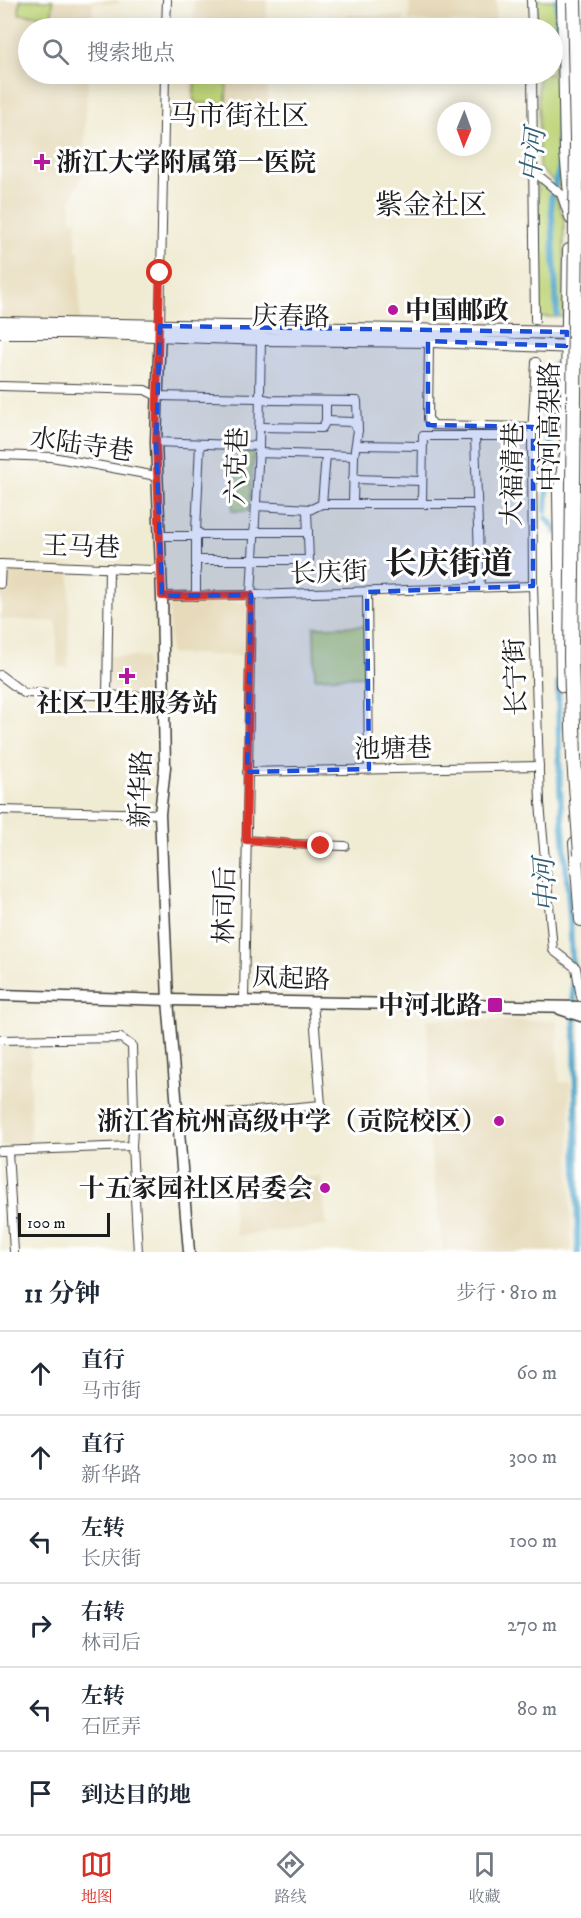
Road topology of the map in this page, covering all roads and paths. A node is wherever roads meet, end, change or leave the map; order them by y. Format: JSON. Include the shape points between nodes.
{"nodes":[{"id":1,"x":167,"y":0,"type":"edge"},
{"id":2,"x":531,"y":0,"type":"edge"},
{"id":3,"x":564,"y":0,"type":"edge"},
{"id":4,"x":569,"y":0,"type":"edge"},
{"id":5,"x":574,"y":0,"type":"edge"},
{"id":6,"x":166,"y":18,"type":"edge"},
{"id":7,"x":532,"y":18,"type":"edge"},
{"id":8,"x":165,"y":84,"type":"edge"},
{"id":9,"x":532,"y":84,"type":"edge"},
{"id":10,"x":533,"y":171,"type":"junction"},
{"id":11,"x":572,"y":199,"type":"junction"},
{"id":12,"x":570,"y":220,"type":"junction"},
{"id":13,"x":535,"y":320,"type":"dead end"},
{"id":14,"x":0,"y":323,"type":"edge"},
{"id":15,"x":160,"y":330,"type":"junction"},
{"id":16,"x":0,"y":332,"type":"edge"},
{"id":17,"x":567,"y":332,"type":"junction"},
{"id":18,"x":581,"y":333,"type":"edge"},
{"id":19,"x":261,"y":338,"type":"junction"},
{"id":20,"x":429,"y":341,"type":"junction"},
{"id":21,"x":566,"y":346,"type":"junction"},
{"id":22,"x":581,"y":348,"type":"edge"},
{"id":23,"x":536,"y":362,"type":"dead end"},
{"id":24,"x":0,"y":386,"type":"edge"},
{"id":25,"x":157,"y":396,"type":"junction"},
{"id":26,"x":260,"y":398,"type":"junction"},
{"id":27,"x":326,"y":400,"type":"junction"},
{"id":28,"x":326,"y":421,"type":"junction"},
{"id":29,"x":259,"y":427,"type":"junction"},
{"id":30,"x":533,"y":427,"type":"junction"},
{"id":31,"x":358,"y":430,"type":"junction"},
{"id":32,"x":475,"y":436,"type":"junction"},
{"id":33,"x":532,"y":436,"type":"junction"},
{"id":34,"x":156,"y":442,"type":"junction"},
{"id":35,"x":200,"y":444,"type":"junction"},
{"id":36,"x":356,"y":445,"type":"junction"},
{"id":37,"x":422,"y":446,"type":"junction"},
{"id":38,"x":259,"y":450,"type":"junction"},
{"id":39,"x":0,"y":455,"type":"edge"},
{"id":40,"x":326,"y":455,"type":"junction"},
{"id":41,"x":354,"y":456,"type":"junction"},
{"id":42,"x":566,"y":459,"type":"junction"},
{"id":43,"x":157,"y":479,"type":"junction"},
{"id":44,"x":353,"y":479,"type":"junction"},
{"id":45,"x":422,"y":481,"type":"junction"},
{"id":46,"x":422,"y":503,"type":"junction"},
{"id":47,"x":322,"y":504,"type":"junction"},
{"id":48,"x":353,"y":504,"type":"junction"},
{"id":49,"x":477,"y":504,"type":"junction"},
{"id":50,"x":256,"y":506,"type":"junction"},
{"id":51,"x":581,"y":507,"type":"edge"},
{"id":52,"x":311,"y":509,"type":"junction"},
{"id":53,"x":308,"y":532,"type":"junction"},
{"id":54,"x":254,"y":534,"type":"junction"},
{"id":55,"x":159,"y":536,"type":"junction"},
{"id":56,"x":201,"y":560,"type":"dead end"},
{"id":57,"x":253,"y":561,"type":"junction"},
{"id":58,"x":1,"y":564,"type":"edge"},
{"id":59,"x":160,"y":567,"type":"junction"},
{"id":60,"x":109,"y":568,"type":"junction"},
{"id":61,"x":0,"y":584,"type":"edge"},
{"id":62,"x":533,"y":586,"type":"junction"},
{"id":63,"x":480,"y":588,"type":"junction"},
{"id":64,"x":367,"y":592,"type":"junction"},
{"id":65,"x":251,"y":595,"type":"junction"},
{"id":66,"x":162,"y":596,"type":"junction"},
{"id":67,"x":196,"y":596,"type":"junction"},
{"id":68,"x":0,"y":675,"type":"edge"},
{"id":69,"x":581,"y":680,"type":"edge"},
{"id":70,"x":107,"y":696,"type":"junction"},
{"id":71,"x":163,"y":697,"type":"junction"},
{"id":72,"x":574,"y":759,"type":"junction"},
{"id":73,"x":539,"y":766,"type":"junction"},
{"id":74,"x":369,"y":769,"type":"junction"},
{"id":75,"x":247,"y":772,"type":"junction"},
{"id":76,"x":0,"y":810,"type":"edge"},
{"id":77,"x":160,"y":814,"type":"junction"},
{"id":78,"x":246,"y":840,"type":"junction"},
{"id":79,"x":345,"y":846,"type":"dead end"},
{"id":80,"x":581,"y":854,"type":"edge"},
{"id":81,"x":581,"y":921,"type":"edge"},
{"id":82,"x":0,"y":995,"type":"edge"},
{"id":83,"x":168,"y":1000,"type":"junction"},
{"id":84,"x":244,"y":1000,"type":"junction"},
{"id":85,"x":313,"y":1002,"type":"junction"},
{"id":86,"x":577,"y":1009,"type":"edge"},
{"id":87,"x":0,"y":1040,"type":"edge"},
{"id":88,"x":178,"y":1118,"type":"junction"},
{"id":89,"x":132,"y":1146,"type":"junction"},
{"id":90,"x":4,"y":1151,"type":"edge"},
{"id":91,"x":14,"y":1252,"type":"edge"},
{"id":92,"x":138,"y":1252,"type":"edge"},
{"id":93,"x":189,"y":1252,"type":"edge"}],
"edges":[{"from":1,"to":6,"type":"street"},
{"from":2,"to":7,"type":"street"},
{"from":3,"to":11,"type":"highway","via":[[567,152]]},
{"from":4,"to":11,"type":"main road"},
{"from":5,"to":72,"type":"highway","name":"中河高架路","bridge":true},
{"from":8,"to":15,"type":"street"},
{"from":9,"to":10,"type":"street"},
{"from":10,"to":12,"type":"street","via":[[561,194]]},
{"from":10,"to":13,"type":"street"},
{"from":11,"to":12,"type":"main road"},
{"from":12,"to":17,"type":"main road"},
{"from":14,"to":15,"type":"main road","name":"庆春路"},
{"from":15,"to":16,"type":"main road","name":"庆春路"},
{"from":15,"to":17,"type":"main road","name":"庆春路"},
{"from":15,"to":19,"type":"main road","name":"庆春路"},
{"from":15,"to":25,"type":"street","name":"新华路"},
{"from":17,"to":18,"type":"main road","name":"庆春路"},
{"from":17,"to":21,"type":"main road"},
{"from":19,"to":20,"type":"main road","name":"庆春路"},
{"from":19,"to":26,"type":"street","name":"六克巷"},
{"from":20,"to":21,"type":"main road","name":"庆春路"},
{"from":20,"to":30,"type":"street","via":[[428,419],[434,425]]},
{"from":21,"to":22,"type":"main road","name":"庆春路"},
{"from":21,"to":42,"type":"main road"},
{"from":23,"to":30,"type":"street","name":"大福清巷"},
{"from":24,"to":25,"type":"street","via":[[145,390]]},
{"from":25,"to":26,"type":"street"},
{"from":25,"to":34,"type":"street","name":"新华路"},
{"from":26,"to":27,"type":"street"},
{"from":26,"to":29,"type":"street","name":"六克巷"},
{"from":27,"to":28,"type":"street"},
{"from":27,"to":31,"type":"street","via":[[357,401]]},
{"from":28,"to":29,"type":"street","via":[[322,428]]},
{"from":28,"to":31,"type":"street","via":[[352,422]]},
{"from":29,"to":38,"type":"street","name":"六克巷"},
{"from":30,"to":33,"type":"street","name":"大福清巷"},
{"from":31,"to":36,"type":"street"},
{"from":32,"to":33,"type":"street"},
{"from":32,"to":37,"type":"street","via":[[423,436]]},
{"from":32,"to":49,"type":"street"},
{"from":33,"to":62,"type":"street","name":"大福清巷"},
{"from":34,"to":35,"type":"street"},
{"from":34,"to":43,"type":"street","name":"新华路"},
{"from":35,"to":38,"type":"street"},
{"from":35,"to":54,"type":"street","via":[[196,531],[202,535]]},
{"from":36,"to":37,"type":"street"},
{"from":36,"to":41,"type":"street"},
{"from":37,"to":45,"type":"street"},
{"from":38,"to":40,"type":"street"},
{"from":38,"to":50,"type":"street","name":"六克巷"},
{"from":39,"to":43,"type":"street","name":"水陆寺巷","via":[[52,457]]},
{"from":40,"to":41,"type":"street"},
{"from":40,"to":47,"type":"street"},
{"from":41,"to":44,"type":"street"},
{"from":42,"to":72,"type":"highway","bridge":true,"via":[[560,493],[562,685]]},
{"from":42,"to":81,"type":"main road","via":[[567,752]]},
{"from":43,"to":55,"type":"street","name":"新华路"},
{"from":44,"to":45,"type":"street"},
{"from":44,"to":48,"type":"street"},
{"from":45,"to":46,"type":"street"},
{"from":46,"to":48,"type":"street"},
{"from":46,"to":49,"type":"street"},
{"from":47,"to":48,"type":"street"},
{"from":47,"to":52,"type":"street"},
{"from":49,"to":63,"type":"street"},
{"from":50,"to":52,"type":"street"},
{"from":50,"to":54,"type":"street","name":"六克巷"},
{"from":51,"to":69,"type":"highway","name":"中河高架路"},
{"from":52,"to":53,"type":"street","via":[[307,511]]},
{"from":53,"to":54,"type":"street"},
{"from":53,"to":57,"type":"street","via":[[309,560]]},
{"from":54,"to":57,"type":"street","name":"六克巷"},
{"from":55,"to":59,"type":"street","name":"新华路"},
{"from":55,"to":67,"type":"street","via":[[196,536]]},
{"from":56,"to":57,"type":"street"},
{"from":57,"to":65,"type":"street","name":"六克巷"},
{"from":58,"to":60,"type":"street","name":"王马巷"},
{"from":58,"to":61,"type":"street"},
{"from":59,"to":60,"type":"street","name":"王马巷"},
{"from":59,"to":66,"type":"street","name":"新华路"},
{"from":60,"to":70,"type":"street"},
{"from":62,"to":63,"type":"street","name":"长庆街"},
{"from":62,"to":73,"type":"street","name":"长宁街"},
{"from":63,"to":64,"type":"street","name":"长庆街"},
{"from":64,"to":65,"type":"street","name":"长庆街"},
{"from":64,"to":74,"type":"street"},
{"from":65,"to":67,"type":"street","name":"长庆街"},
{"from":65,"to":75,"type":"street","name":"林司后"},
{"from":66,"to":67,"type":"street","name":"长庆街"},
{"from":66,"to":71,"type":"street","name":"新华路"},
{"from":68,"to":70,"type":"street","via":[[24,693]]},
{"from":70,"to":71,"type":"street"},
{"from":71,"to":77,"type":"street","name":"新华路","via":[[165,767]]},
{"from":72,"to":80,"type":"highway","name":"中河高架路","bridge":true},
{"from":73,"to":74,"type":"street","name":"池塘巷"},
{"from":73,"to":86,"type":"street","name":"长宁街","via":[[553,950],[576,968]]},
{"from":74,"to":75,"type":"street","name":"池塘巷"},
{"from":75,"to":78,"type":"street","name":"林司后"},
{"from":76,"to":77,"type":"street"},
{"from":77,"to":83,"type":"street","name":"新华路"},
{"from":78,"to":79,"type":"street"},
{"from":78,"to":84,"type":"street","name":"林司后"},
{"from":82,"to":83,"type":"street","name":"凤起路"},
{"from":83,"to":84,"type":"street","name":"凤起路"},
{"from":83,"to":88,"type":"street","name":"新华路"},
{"from":84,"to":85,"type":"street","name":"凤起路"},
{"from":85,"to":86,"type":"street","name":"凤起路"},
{"from":85,"to":88,"type":"street","via":[[321,1105]]},
{"from":87,"to":89,"type":"street","via":[[121,1038],[132,1046]]},
{"from":88,"to":93,"type":"street","name":"新华路"},
{"from":89,"to":90,"type":"street"},
{"from":89,"to":92,"type":"street"},
{"from":90,"to":91,"type":"street"}]}
